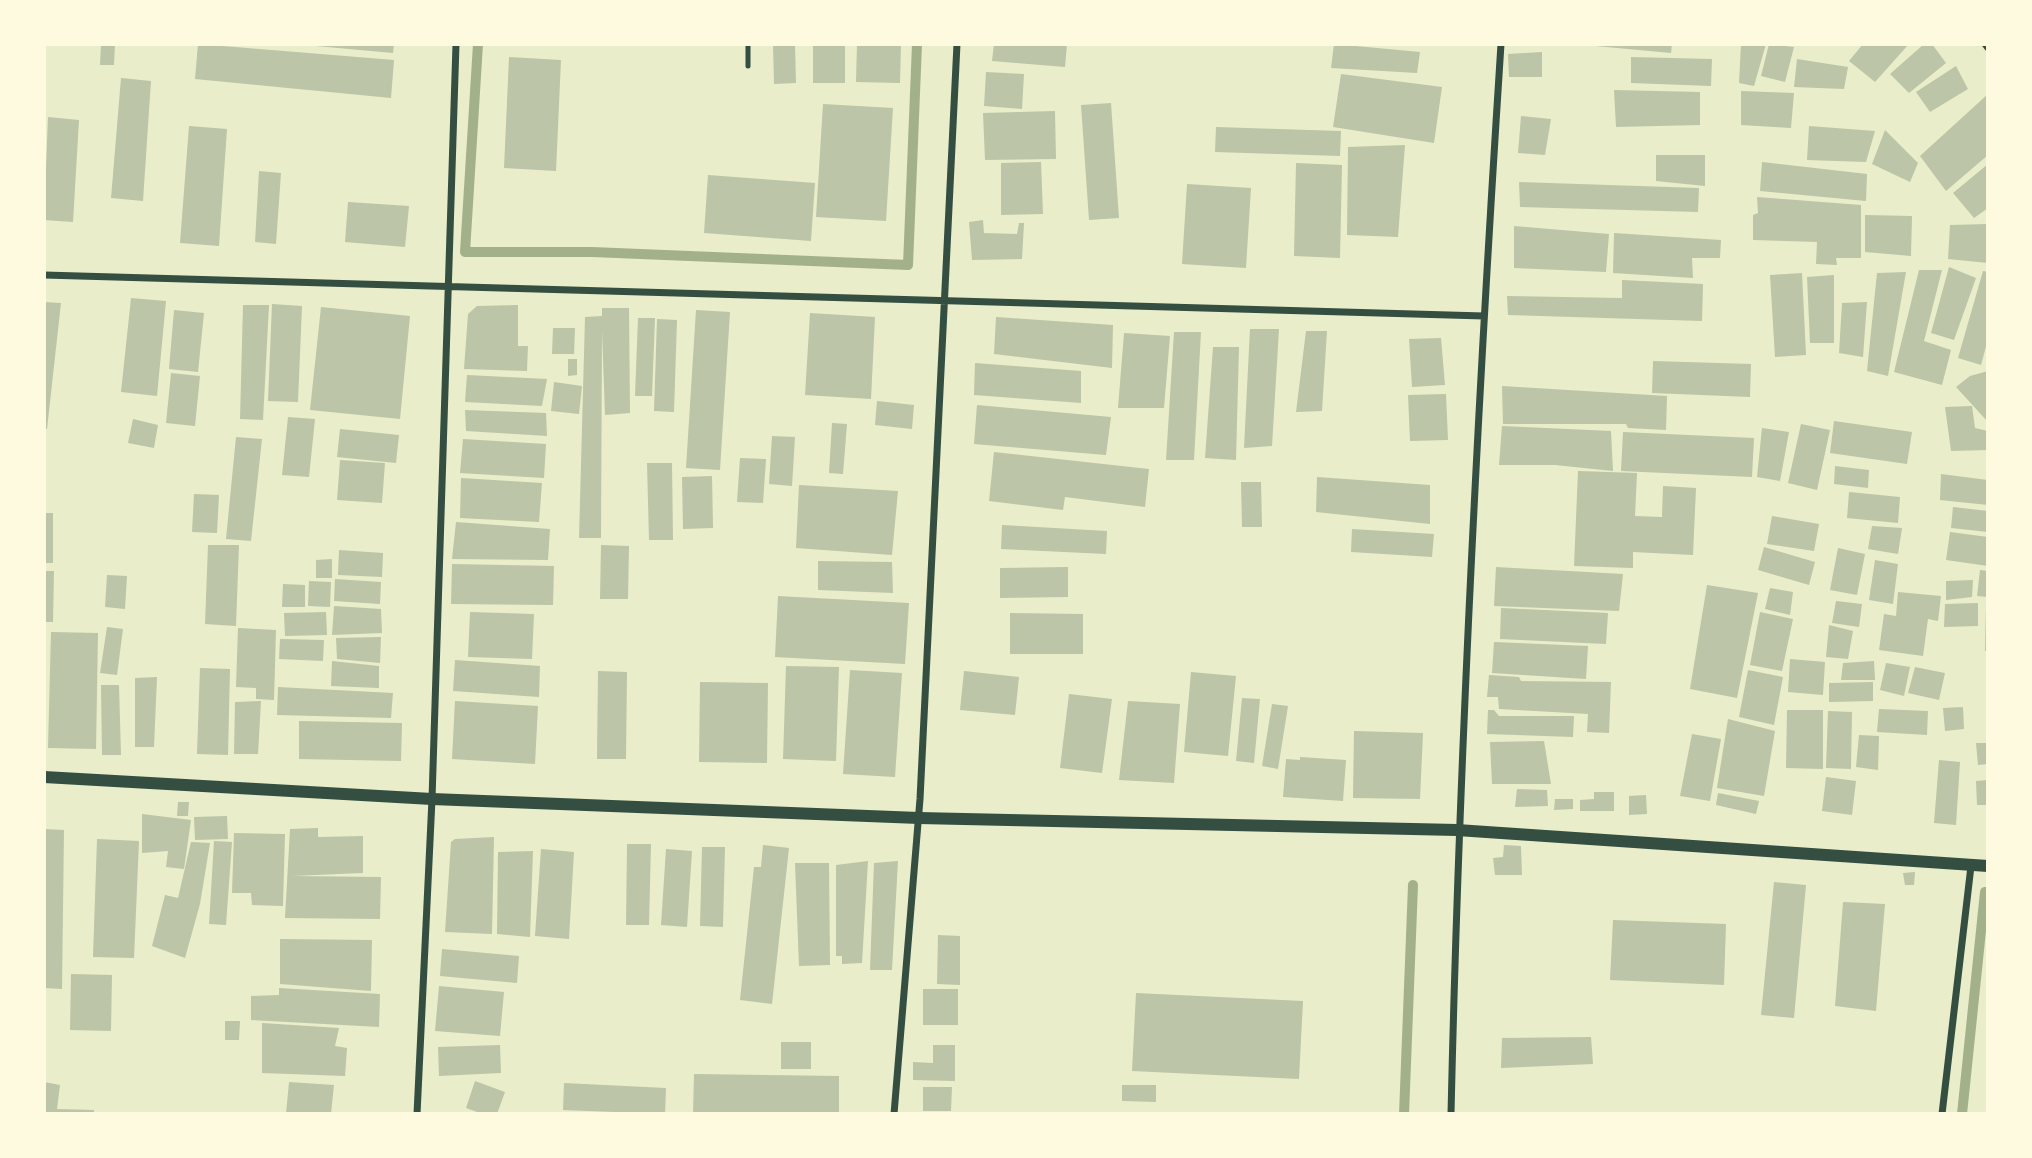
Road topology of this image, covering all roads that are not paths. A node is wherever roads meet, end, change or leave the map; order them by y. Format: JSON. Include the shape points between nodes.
{"nodes":[{"id":1,"x":456,"y":44,"type":"edge"},
{"id":2,"x":748,"y":44,"type":"edge"},
{"id":3,"x":957,"y":44,"type":"edge"},
{"id":4,"x":1502,"y":44,"type":"edge"},
{"id":5,"x":748,"y":66,"type":"dead end"},
{"id":6,"x":44,"y":275,"type":"edge"},
{"id":7,"x":446,"y":286,"type":"junction"},
{"id":8,"x":943,"y":299,"type":"junction"},
{"id":9,"x":1484,"y":316,"type":"junction"},
{"id":10,"x":44,"y":777,"type":"edge"},
{"id":11,"x":432,"y":799,"type":"junction"},
{"id":12,"x":919,"y":818,"type":"junction"},
{"id":13,"x":1457,"y":830,"type":"junction"},
{"id":14,"x":1970,"y":866,"type":"junction"},
{"id":15,"x":1988,"y":866,"type":"edge"},
{"id":16,"x":417,"y":1114,"type":"edge"},
{"id":17,"x":894,"y":1114,"type":"edge"},
{"id":18,"x":1451,"y":1114,"type":"edge"},
{"id":19,"x":1942,"y":1114,"type":"edge"}],
"edges":[{"from":1,"to":7,"type":"street"},
{"from":2,"to":5,"type":"lane"},
{"from":3,"to":8,"type":"street"},
{"from":4,"to":9,"type":"street"},
{"from":6,"to":7,"type":"street"},
{"from":7,"to":8,"type":"street"},
{"from":7,"to":11,"type":"street"},
{"from":8,"to":9,"type":"street"},
{"from":8,"to":12,"type":"street"},
{"from":9,"to":13,"type":"street"},
{"from":10,"to":11,"type":"street"},
{"from":11,"to":12,"type":"street"},
{"from":11,"to":16,"type":"street"},
{"from":12,"to":13,"type":"street"},
{"from":12,"to":17,"type":"street"},
{"from":13,"to":14,"type":"street"},
{"from":13,"to":18,"type":"street"},
{"from":14,"to":15,"type":"street"},
{"from":14,"to":19,"type":"street"}]}
